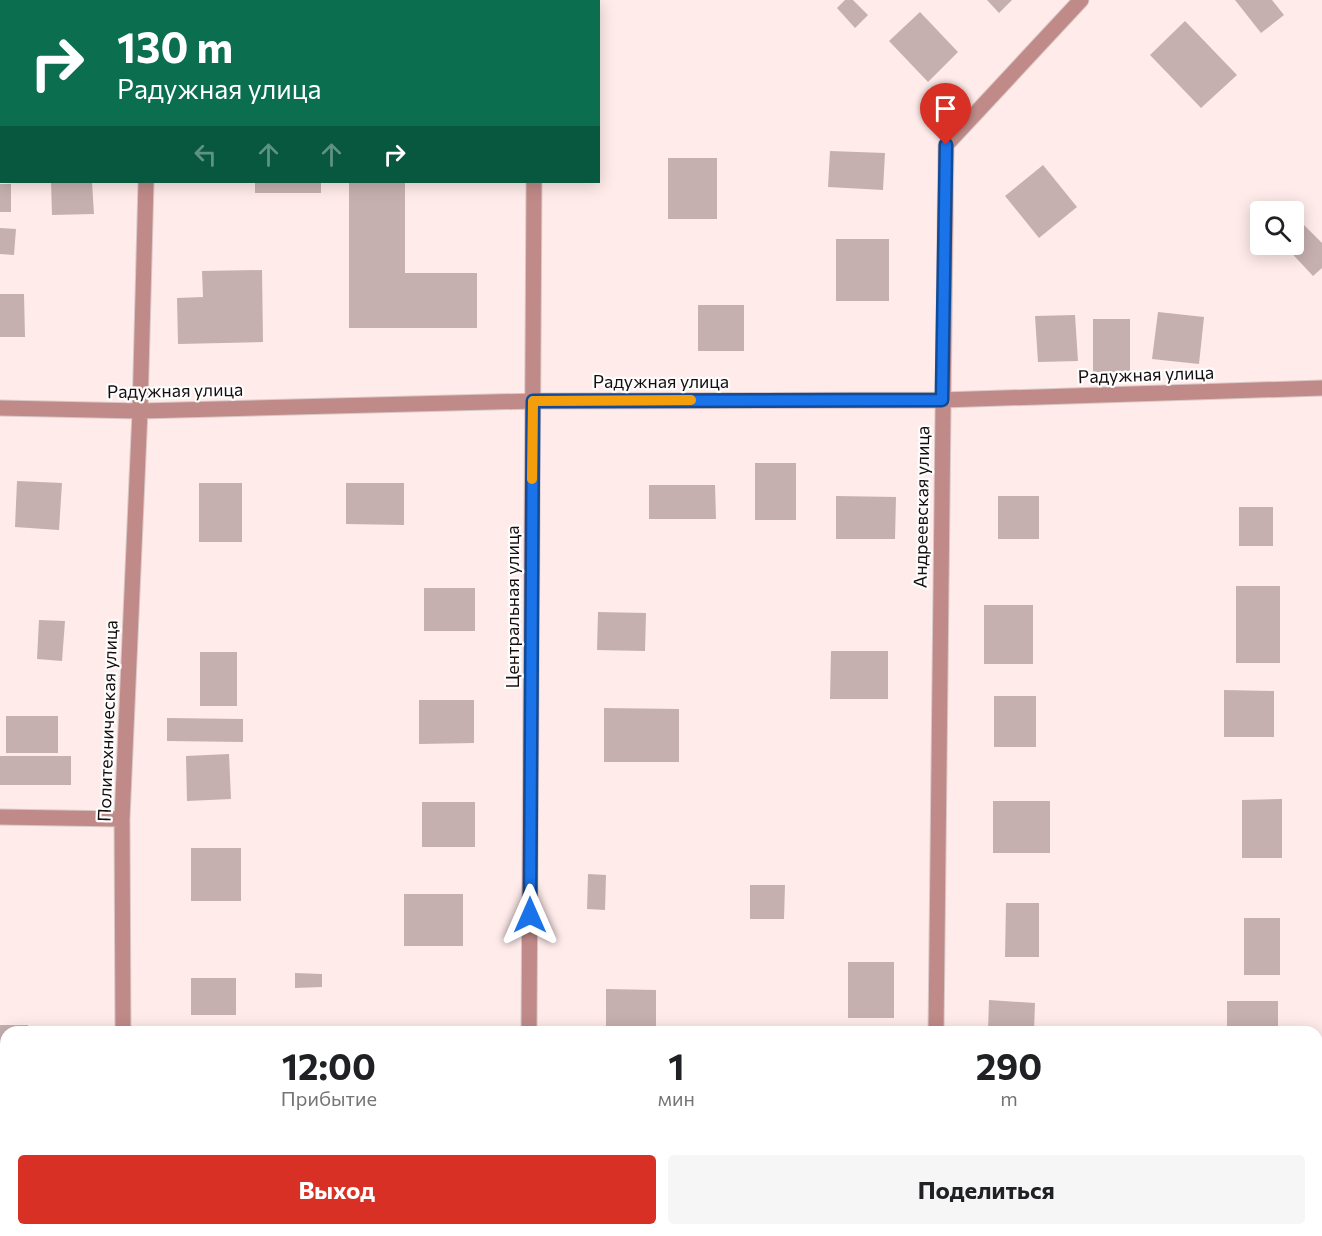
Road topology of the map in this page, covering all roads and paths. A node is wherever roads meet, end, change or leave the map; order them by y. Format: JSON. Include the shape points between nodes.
{"nodes":[{"id":1,"x":1081,"y":0,"type":"edge"},
{"id":2,"x":146,"y":183,"type":"edge"},
{"id":3,"x":534,"y":183,"type":"edge"},
{"id":4,"x":1322,"y":388,"type":"edge"},
{"id":5,"x":942,"y":400,"type":"junction"},
{"id":6,"x":533,"y":401,"type":"junction"},
{"id":7,"x":0,"y":408,"type":"edge"},
{"id":8,"x":141,"y":411,"type":"junction"},
{"id":9,"x":0,"y":817,"type":"edge"},
{"id":10,"x":122,"y":819,"type":"junction"},
{"id":11,"x":123,"y":1026,"type":"edge"},
{"id":12,"x":529,"y":1026,"type":"edge"},
{"id":13,"x":936,"y":1026,"type":"edge"}],
"edges":[{"from":1,"to":5,"type":"street","name":"Андреевская улица","via":[[946,145]]},
{"from":2,"to":8,"type":"street","name":"Политехническая улица"},
{"from":3,"to":6,"type":"street","name":"Центральная улица"},
{"from":4,"to":5,"type":"street","name":"Радужная улица"},
{"from":5,"to":6,"type":"street","name":"Радужная улица"},
{"from":5,"to":13,"type":"street","name":"Андреевская улица"},
{"from":6,"to":8,"type":"street","name":"Радужная улица"},
{"from":6,"to":12,"type":"street","name":"Центральная улица"},
{"from":7,"to":8,"type":"street","name":"Радужная улица"},
{"from":8,"to":10,"type":"street","name":"Политехническая улица"},
{"from":9,"to":10,"type":"street"},
{"from":10,"to":11,"type":"street","name":"Политехническая улица"}]}
